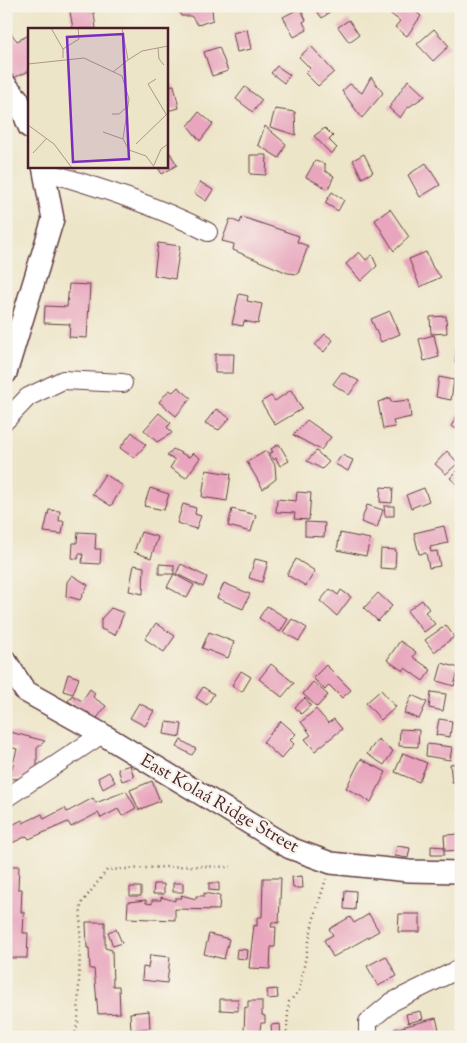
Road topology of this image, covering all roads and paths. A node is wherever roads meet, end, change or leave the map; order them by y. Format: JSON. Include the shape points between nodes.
{"nodes":[{"id":1,"x":6,"y":85,"type":"edge"},
{"id":2,"x":28,"y":124,"type":"edge"},
{"id":3,"x":43,"y":168,"type":"edge"},
{"id":4,"x":208,"y":232,"type":"dead end"},
{"id":5,"x":6,"y":373,"type":"edge"},
{"id":6,"x":123,"y":383,"type":"dead end"},
{"id":7,"x":6,"y":420,"type":"edge"},
{"id":8,"x":6,"y":662,"type":"edge"},
{"id":9,"x":102,"y":734,"type":"junction"},
{"id":10,"x":6,"y":798,"type":"edge"},
{"id":11,"x":331,"y":863,"type":"junction"},
{"id":12,"x":231,"y":866,"type":"dead end"},
{"id":13,"x":461,"y":872,"type":"edge"},
{"id":14,"x":461,"y":968,"type":"edge"},
{"id":15,"x":74,"y":1037,"type":"edge"},
{"id":16,"x":286,"y":1037,"type":"edge"},
{"id":17,"x":368,"y":1037,"type":"edge"}],
"edges":[{"from":1,"to":2,"type":"street","via":[[18,98]]},
{"from":3,"to":4,"type":"street","via":[[122,194]]},
{"from":3,"to":5,"type":"street","via":[[53,219]]},
{"from":6,"to":7,"type":"street","via":[[63,380],[28,397]]},
{"from":8,"to":9,"type":"street","name":"East Kolaá Ridge Street","via":[[25,691]]},
{"from":9,"to":10,"type":"street"},
{"from":9,"to":11,"type":"street","name":"East Kolaá Ridge Street","via":[[290,848]]},
{"from":11,"to":13,"type":"street","name":"East Kolaá Ridge Street","via":[[410,872]]},
{"from":11,"to":16,"type":"path","via":[[313,921],[299,991],[288,1002]]},
{"from":12,"to":15,"type":"path","via":[[107,870],[81,904],[78,1022]]},
{"from":14,"to":17,"type":"street","via":[[392,1002],[368,1022]]}]}
